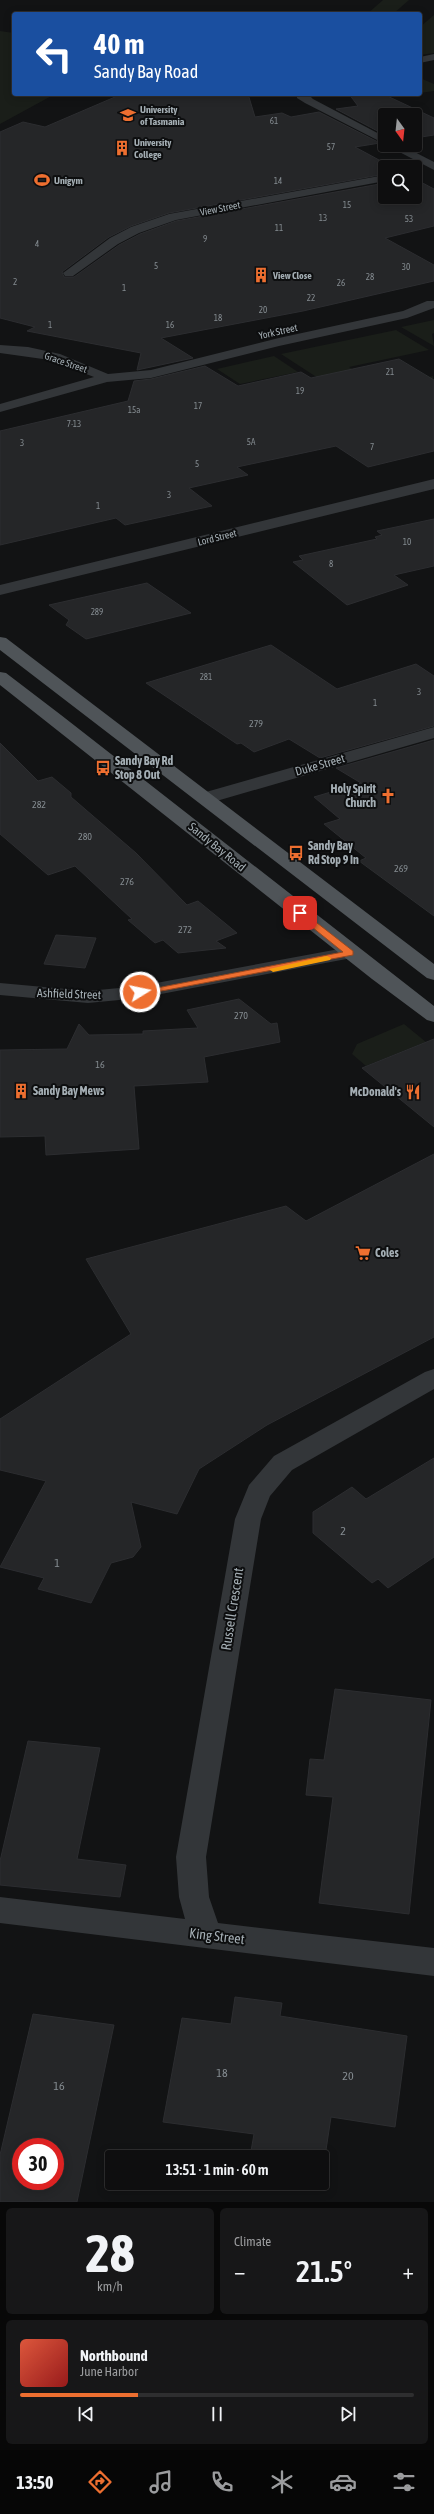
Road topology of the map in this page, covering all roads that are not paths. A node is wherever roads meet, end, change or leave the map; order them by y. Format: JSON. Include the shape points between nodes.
{"nodes":[{"id":1,"x":434,"y":57,"type":"edge"},
{"id":2,"x":422,"y":60,"type":"edge"},
{"id":3,"x":304,"y":96,"type":"edge"},
{"id":4,"x":378,"y":137,"type":"edge"},
{"id":5,"x":405,"y":152,"type":"edge"},
{"id":6,"x":434,"y":168,"type":"edge"},
{"id":7,"x":422,"y":171,"type":"edge"},
{"id":8,"x":378,"y":179,"type":"edge"},
{"id":9,"x":69,"y":273,"type":"dead end"},
{"id":10,"x":433,"y":304,"type":"edge"},
{"id":11,"x":0,"y":349,"type":"edge"},
{"id":12,"x":106,"y":378,"type":"junction"},
{"id":13,"x":0,"y":408,"type":"edge"},
{"id":14,"x":434,"y":484,"type":"edge"},
{"id":15,"x":0,"y":590,"type":"edge"},
{"id":16,"x":0,"y":642,"type":"edge"},
{"id":17,"x":0,"y":677,"type":"edge"},
{"id":18,"x":434,"y":732,"type":"edge"},
{"id":19,"x":206,"y":798,"type":"junction"},
{"id":20,"x":170,"y":808,"type":"junction"},
{"id":21,"x":387,"y":939,"type":"junction"},
{"id":22,"x":350,"y":953,"type":"junction"},
{"id":23,"x":434,"y":974,"type":"edge"},
{"id":24,"x":434,"y":983,"type":"edge"},
{"id":25,"x":0,"y":990,"type":"edge"},
{"id":26,"x":412,"y":1000,"type":"junction"},
{"id":27,"x":434,"y":1016,"type":"edge"},
{"id":28,"x":434,"y":1378,"type":"edge"},
{"id":29,"x":0,"y":1910,"type":"edge"},
{"id":30,"x":206,"y":1935,"type":"junction"},
{"id":31,"x":434,"y":1962,"type":"edge"}],
"edges":[{"from":1,"to":2,"type":"street"},
{"from":3,"to":4,"type":"street"},
{"from":5,"to":6,"type":"street"},
{"from":6,"to":7,"type":"street"},
{"from":8,"to":9,"type":"street","name":"View Street","via":[[173,217],[128,233]]},
{"from":10,"to":12,"type":"street","name":"York Street","via":[[407,314],[151,374]]},
{"from":11,"to":12,"type":"street","name":"Grace Street","via":[[24,350],[55,356]]},
{"from":12,"to":13,"type":"street","name":"York Street"},
{"from":14,"to":15,"type":"street","name":"Lord Street"},
{"from":16,"to":19,"type":"main road"},
{"from":17,"to":20,"type":"main road","name":"Sandy Bay Road"},
{"from":18,"to":19,"type":"street","name":"Duke Street"},
{"from":19,"to":20,"type":"main road"},
{"from":19,"to":21,"type":"main road"},
{"from":20,"to":22,"type":"main road","name":"Sandy Bay Road"},
{"from":21,"to":22,"type":"main road"},
{"from":21,"to":23,"type":"main road"},
{"from":22,"to":25,"type":"street","name":"Ashfield Street","via":[[140,992],[88,997]]},
{"from":22,"to":26,"type":"main road","name":"Sandy Bay Road"},
{"from":24,"to":26,"type":"main road"},
{"from":26,"to":27,"type":"main road","name":"Sandy Bay Road"},
{"from":28,"to":30,"type":"street","name":"Russell Crescent","via":[[283,1463],[258,1492],[248,1520],[191,1857],[194,1897]]},
{"from":29,"to":30,"type":"street","name":"King Street"},
{"from":30,"to":31,"type":"street","name":"King Street"}]}
